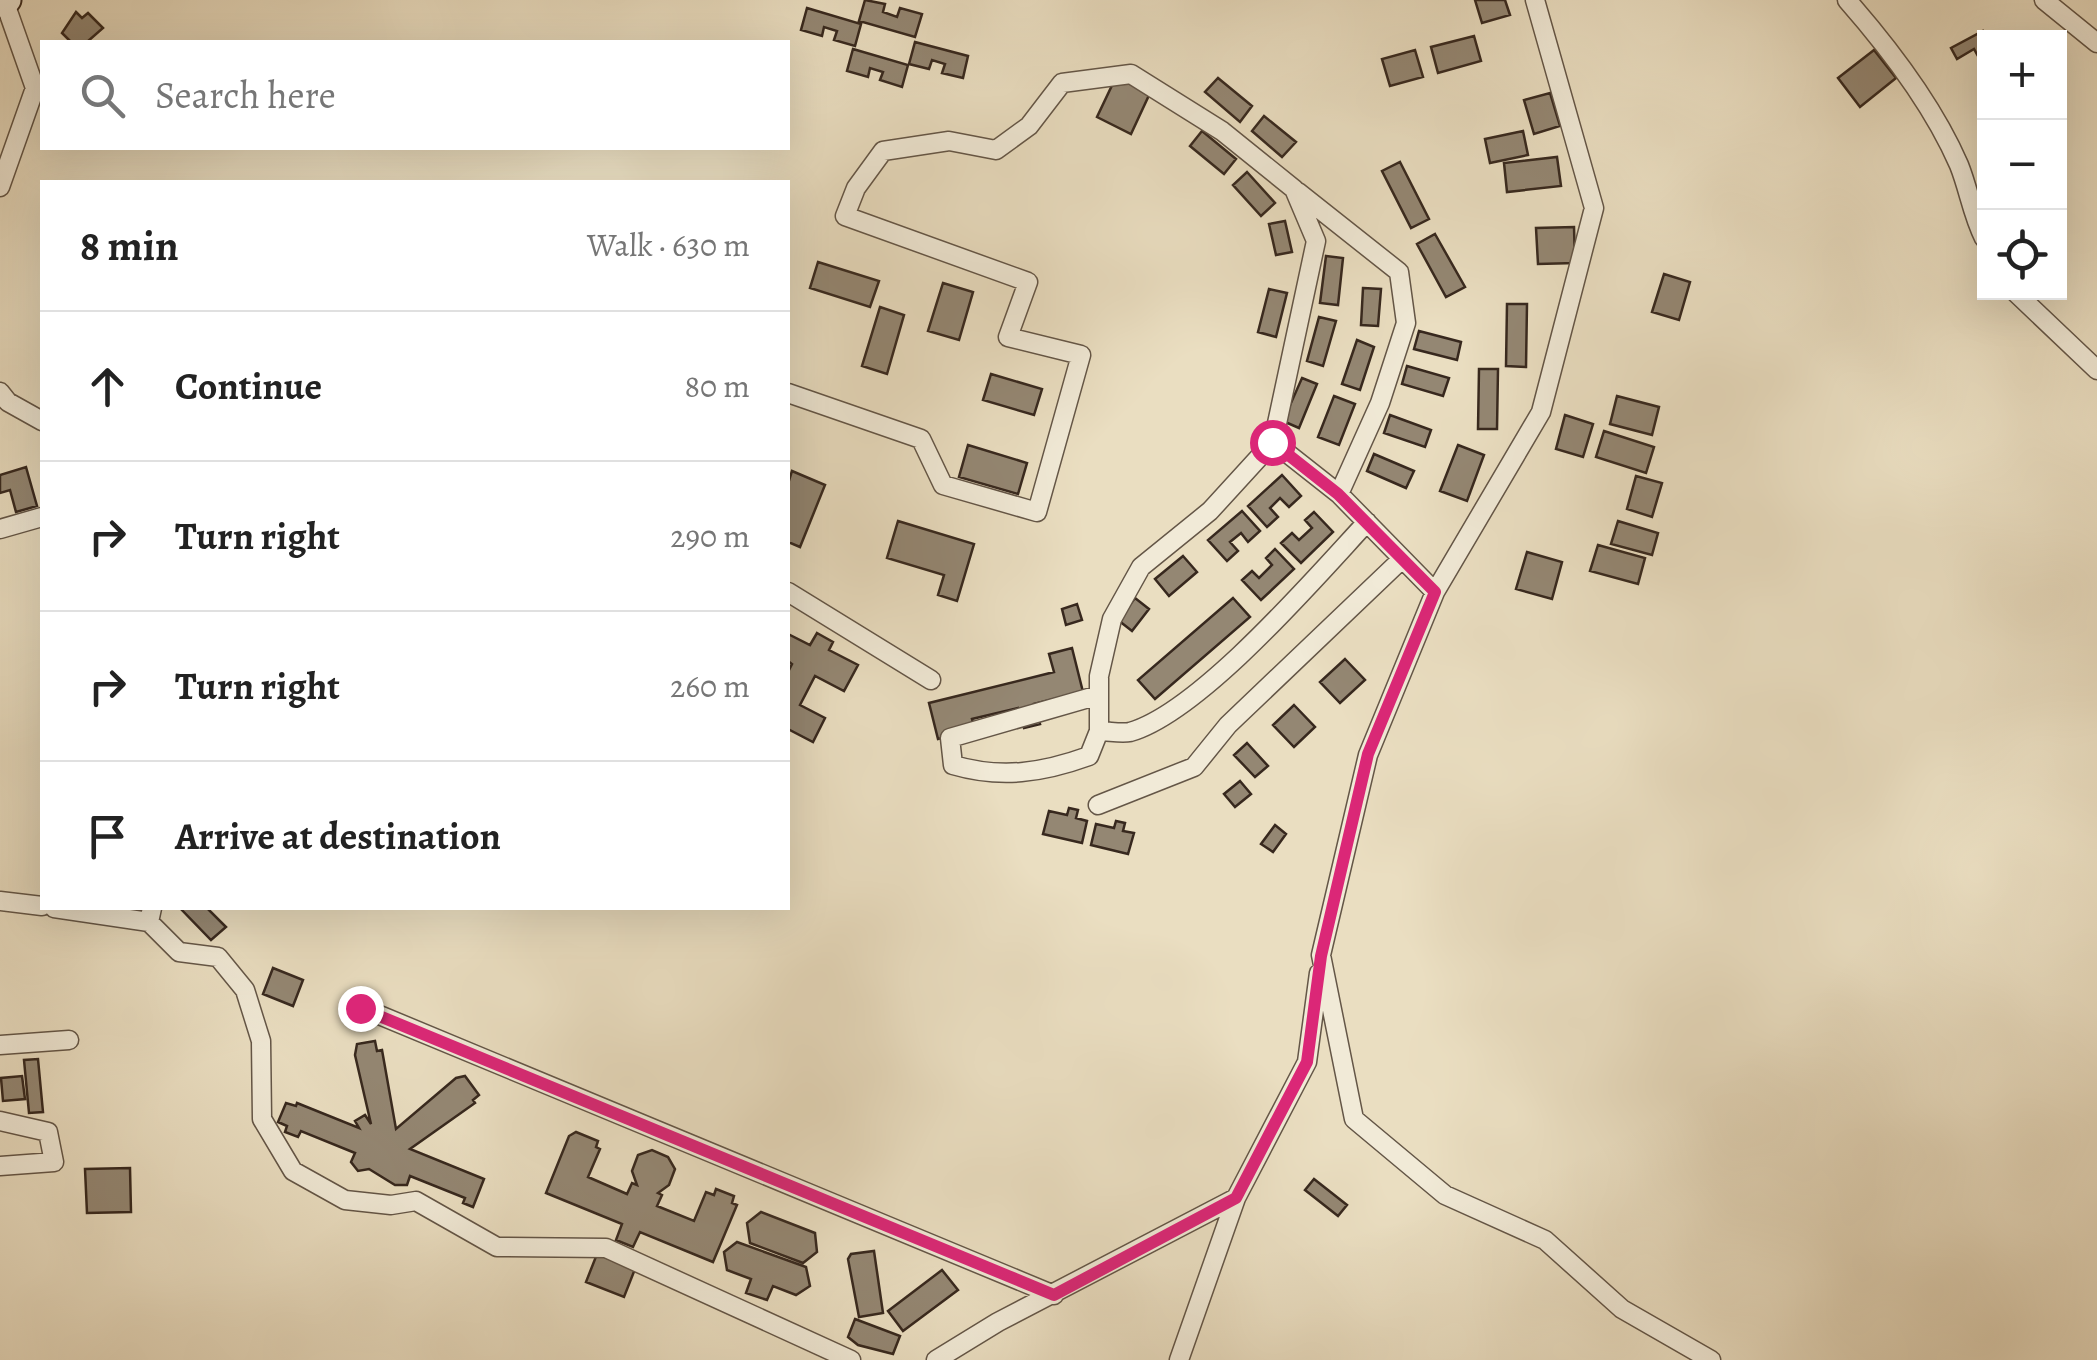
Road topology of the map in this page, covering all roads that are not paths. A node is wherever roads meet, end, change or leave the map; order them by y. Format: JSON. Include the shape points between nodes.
{"nodes":[{"id":1,"x":1536,"y":0,"type":"edge"},
{"id":2,"x":1847,"y":0,"type":"edge"},
{"id":3,"x":2044,"y":0,"type":"edge"},
{"id":4,"x":4,"y":2,"type":"edge"},
{"id":5,"x":2097,"y":43,"type":"edge"},
{"id":6,"x":0,"y":187,"type":"edge"},
{"id":7,"x":1294,"y":189,"type":"junction"},
{"id":8,"x":1977,"y":220,"type":"edge"},
{"id":9,"x":2024,"y":300,"type":"edge"},
{"id":10,"x":2097,"y":370,"type":"edge"},
{"id":11,"x":0,"y":392,"type":"edge"},
{"id":12,"x":790,"y":394,"type":"edge"},
{"id":13,"x":0,"y":419,"type":"edge"},
{"id":14,"x":40,"y":420,"type":"edge"},
{"id":15,"x":1272,"y":442,"type":"junction"},
{"id":16,"x":1338,"y":494,"type":"junction"},
{"id":17,"x":40,"y":518,"type":"edge"},
{"id":18,"x":1367,"y":522,"type":"junction"},
{"id":19,"x":0,"y":529,"type":"edge"},
{"id":20,"x":1402,"y":559,"type":"junction"},
{"id":21,"x":1435,"y":592,"type":"junction"},
{"id":22,"x":790,"y":593,"type":"edge"},
{"id":23,"x":931,"y":680,"type":"dead end"},
{"id":24,"x":1099,"y":694,"type":"junction"},
{"id":25,"x":1100,"y":731,"type":"junction"},
{"id":26,"x":1098,"y":805,"type":"dead end"},
{"id":27,"x":0,"y":901,"type":"edge"},
{"id":28,"x":40,"y":906,"type":"edge"},
{"id":29,"x":81,"y":910,"type":"edge"},
{"id":30,"x":150,"y":915,"type":"edge"},
{"id":31,"x":1321,"y":956,"type":"junction"},
{"id":32,"x":360,"y":1008,"type":"dead end"},
{"id":33,"x":69,"y":1040,"type":"dead end"},
{"id":34,"x":0,"y":1045,"type":"edge"},
{"id":35,"x":0,"y":1121,"type":"edge"},
{"id":36,"x":0,"y":1166,"type":"edge"},
{"id":37,"x":1236,"y":1198,"type":"junction"},
{"id":38,"x":1054,"y":1295,"type":"junction"},
{"id":39,"x":852,"y":1360,"type":"edge"},
{"id":40,"x":936,"y":1360,"type":"edge"},
{"id":41,"x":1179,"y":1360,"type":"edge"},
{"id":42,"x":1711,"y":1360,"type":"edge"}],
"edges":[{"from":1,"to":21,"type":"street","via":[[1594,208],[1542,412]]},
{"from":2,"to":8,"type":"street","via":[[1894,53],[1950,150]]},
{"from":3,"to":5,"type":"street"},
{"from":4,"to":6,"type":"street","via":[[34,88]]},
{"from":7,"to":12,"type":"street","via":[[1222,131],[1131,74],[1062,83],[1029,126],[996,150],[950,141],[883,151],[845,216],[1028,282],[1008,337],[1081,355],[1037,512],[943,485],[921,439]]},
{"from":7,"to":15,"type":"street","via":[[1316,241]]},
{"from":7,"to":16,"type":"street","via":[[1399,272],[1406,323],[1380,402]]},
{"from":9,"to":10,"type":"street"},
{"from":11,"to":13,"type":"street"},
{"from":11,"to":14,"type":"street"},
{"from":15,"to":16,"type":"street"},
{"from":15,"to":24,"type":"street","via":[[1210,510],[1141,567],[1112,619]]},
{"from":16,"to":18,"type":"street"},
{"from":17,"to":19,"type":"street"},
{"from":18,"to":20,"type":"street"},
{"from":18,"to":25,"type":"street","via":[[1188,700],[1129,733]]},
{"from":20,"to":21,"type":"street"},
{"from":20,"to":26,"type":"street","via":[[1194,767]]},
{"from":21,"to":31,"type":"street","via":[[1368,754]]},
{"from":22,"to":23,"type":"street"},
{"from":24,"to":25,"type":"street"},
{"from":24,"to":25,"type":"street","via":[[950,738],[953,765],[986,774],[1046,772],[1088,756]]},
{"from":27,"to":28,"type":"street"},
{"from":29,"to":30,"type":"street"},
{"from":30,"to":39,"type":"street","via":[[179,952],[218,957],[245,990],[261,1041],[262,1119],[293,1171],[345,1200],[416,1201],[497,1247],[606,1248]]},
{"from":31,"to":37,"type":"street","via":[[1307,1062]]},
{"from":31,"to":42,"type":"street","via":[[1354,1119],[1445,1195],[1545,1240],[1622,1309]]},
{"from":32,"to":38,"type":"street"},
{"from":33,"to":34,"type":"street"},
{"from":35,"to":36,"type":"street","via":[[48,1132],[54,1162]]},
{"from":37,"to":38,"type":"street"},
{"from":37,"to":41,"type":"street"},
{"from":38,"to":40,"type":"street"}]}
